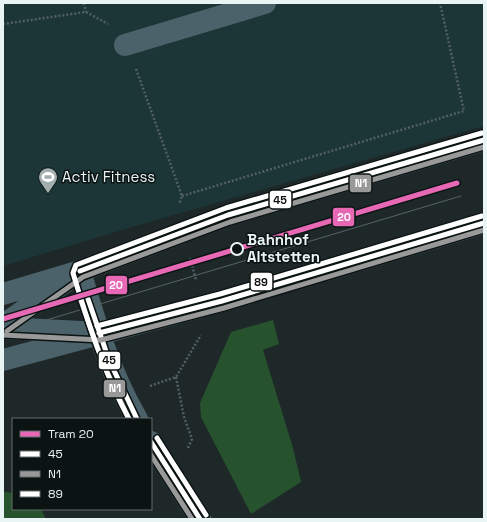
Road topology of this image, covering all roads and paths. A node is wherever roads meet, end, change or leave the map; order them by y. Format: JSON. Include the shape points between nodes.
{"nodes":[{"id":1,"x":84,"y":3,"type":"edge"},
{"id":2,"x":265,"y":3,"type":"edge"},
{"id":3,"x":440,"y":3,"type":"edge"},
{"id":4,"x":86,"y":12,"type":"junction"},
{"id":5,"x":3,"y":24,"type":"edge"},
{"id":6,"x":125,"y":45,"type":"junction"},
{"id":7,"x":484,"y":140,"type":"edge"},
{"id":8,"x":484,"y":223,"type":"edge"},
{"id":9,"x":189,"y":254,"type":"dead end"},
{"id":10,"x":80,"y":271,"type":"junction"},
{"id":11,"x":197,"y":283,"type":"dead end"},
{"id":12,"x":3,"y":294,"type":"edge"},
{"id":13,"x":3,"y":325,"type":"edge"},
{"id":14,"x":3,"y":328,"type":"edge"},
{"id":15,"x":99,"y":333,"type":"junction"},
{"id":16,"x":202,"y":334,"type":"dead end"},
{"id":17,"x":3,"y":360,"type":"edge"},
{"id":18,"x":176,"y":377,"type":"junction"},
{"id":19,"x":167,"y":380,"type":"dead end"},
{"id":20,"x":136,"y":418,"type":"edge"},
{"id":21,"x":192,"y":439,"type":"dead end"},
{"id":22,"x":152,"y":444,"type":"edge"},
{"id":23,"x":200,"y":519,"type":"edge"}],
"edges":[{"from":1,"to":4,"type":"path"},
{"from":2,"to":6,"type":"street"},
{"from":3,"to":6,"type":"path","via":[[464,111],[182,196],[137,70]]},
{"from":4,"to":5,"type":"path"},
{"from":4,"to":6,"type":"path","via":[[118,29]]},
{"from":7,"to":10,"type":"street","via":[[228,215]]},
{"from":8,"to":15,"type":"street","via":[[222,301]]},
{"from":9,"to":11,"type":"path"},
{"from":10,"to":12,"type":"street"},
{"from":10,"to":13,"type":"street"},
{"from":10,"to":15,"type":"street"},
{"from":14,"to":15,"type":"street"},
{"from":15,"to":17,"type":"street"},
{"from":15,"to":20,"type":"street","via":[[123,395]]},
{"from":16,"to":18,"type":"path"},
{"from":18,"to":19,"type":"path"},
{"from":18,"to":21,"type":"path","via":[[184,418]]},
{"from":22,"to":23,"type":"street"}]}
